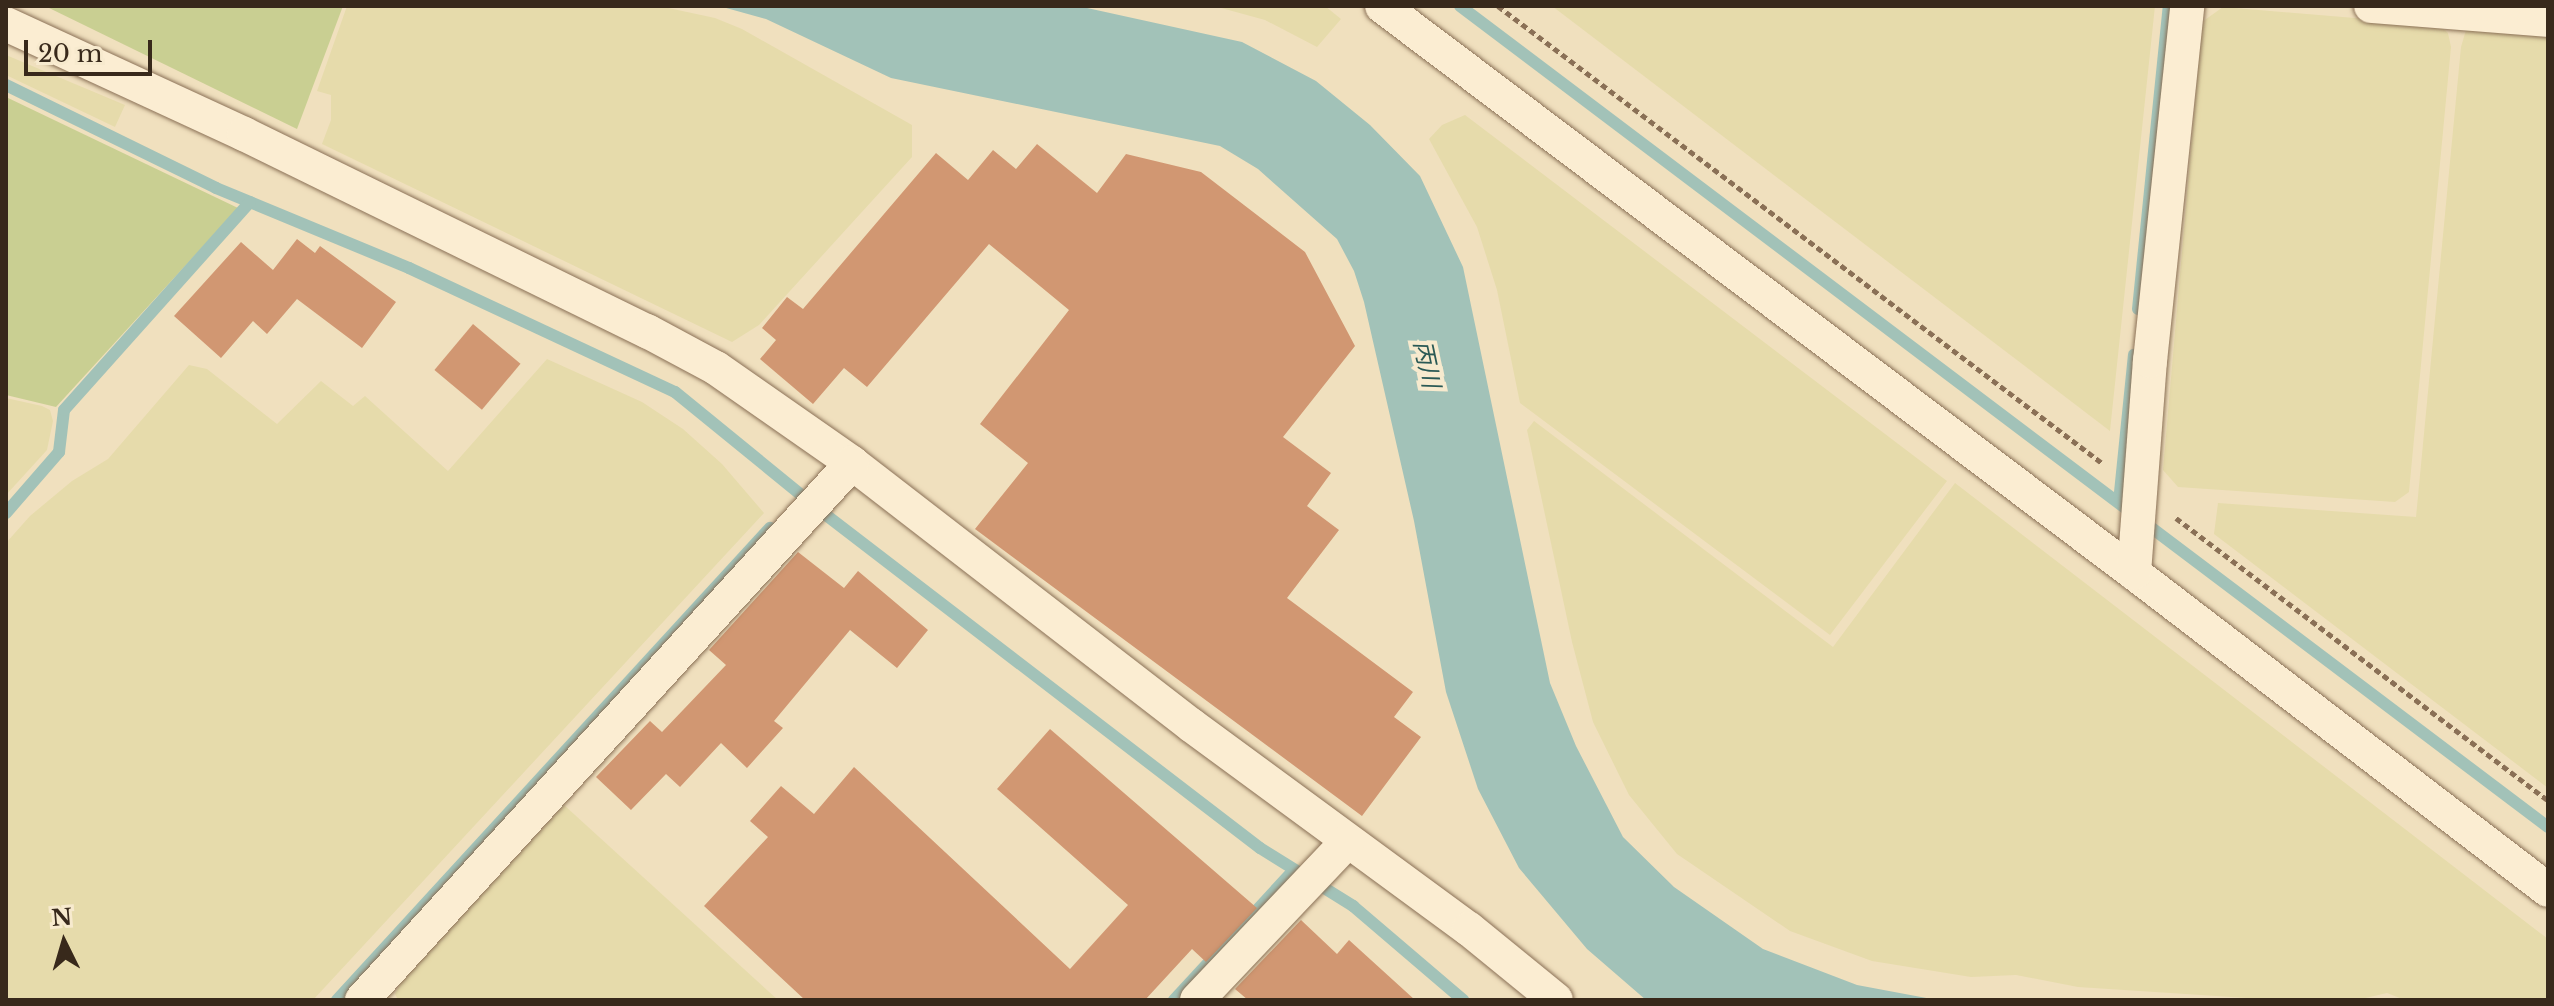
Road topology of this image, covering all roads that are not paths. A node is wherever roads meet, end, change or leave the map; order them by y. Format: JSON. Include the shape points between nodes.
{"nodes":[{"id":1,"x":1382,"y":6,"type":"edge"},
{"id":2,"x":2187,"y":6,"type":"edge"},
{"id":3,"x":2371,"y":6,"type":"edge"},
{"id":4,"x":1416,"y":17,"type":"edge"},
{"id":5,"x":2548,"y":20,"type":"edge"},
{"id":6,"x":6,"y":24,"type":"edge"},
{"id":7,"x":852,"y":463,"type":"junction"},
{"id":8,"x":2134,"y":573,"type":"junction"},
{"id":9,"x":1348,"y":841,"type":"junction"},
{"id":10,"x":2548,"y":890,"type":"edge"},
{"id":11,"x":362,"y":1000,"type":"edge"},
{"id":12,"x":1197,"y":1000,"type":"edge"},
{"id":13,"x":1556,"y":1000,"type":"edge"}],
"edges":[{"from":1,"to":4,"type":"street"},
{"from":2,"to":8,"type":"street"},
{"from":3,"to":5,"type":"street"},
{"from":4,"to":8,"type":"street"},
{"from":6,"to":7,"type":"street","via":[[684,350]]},
{"from":7,"to":9,"type":"street"},
{"from":7,"to":11,"type":"street"},
{"from":8,"to":10,"type":"street"},
{"from":9,"to":12,"type":"street"},
{"from":9,"to":13,"type":"street"}]}
